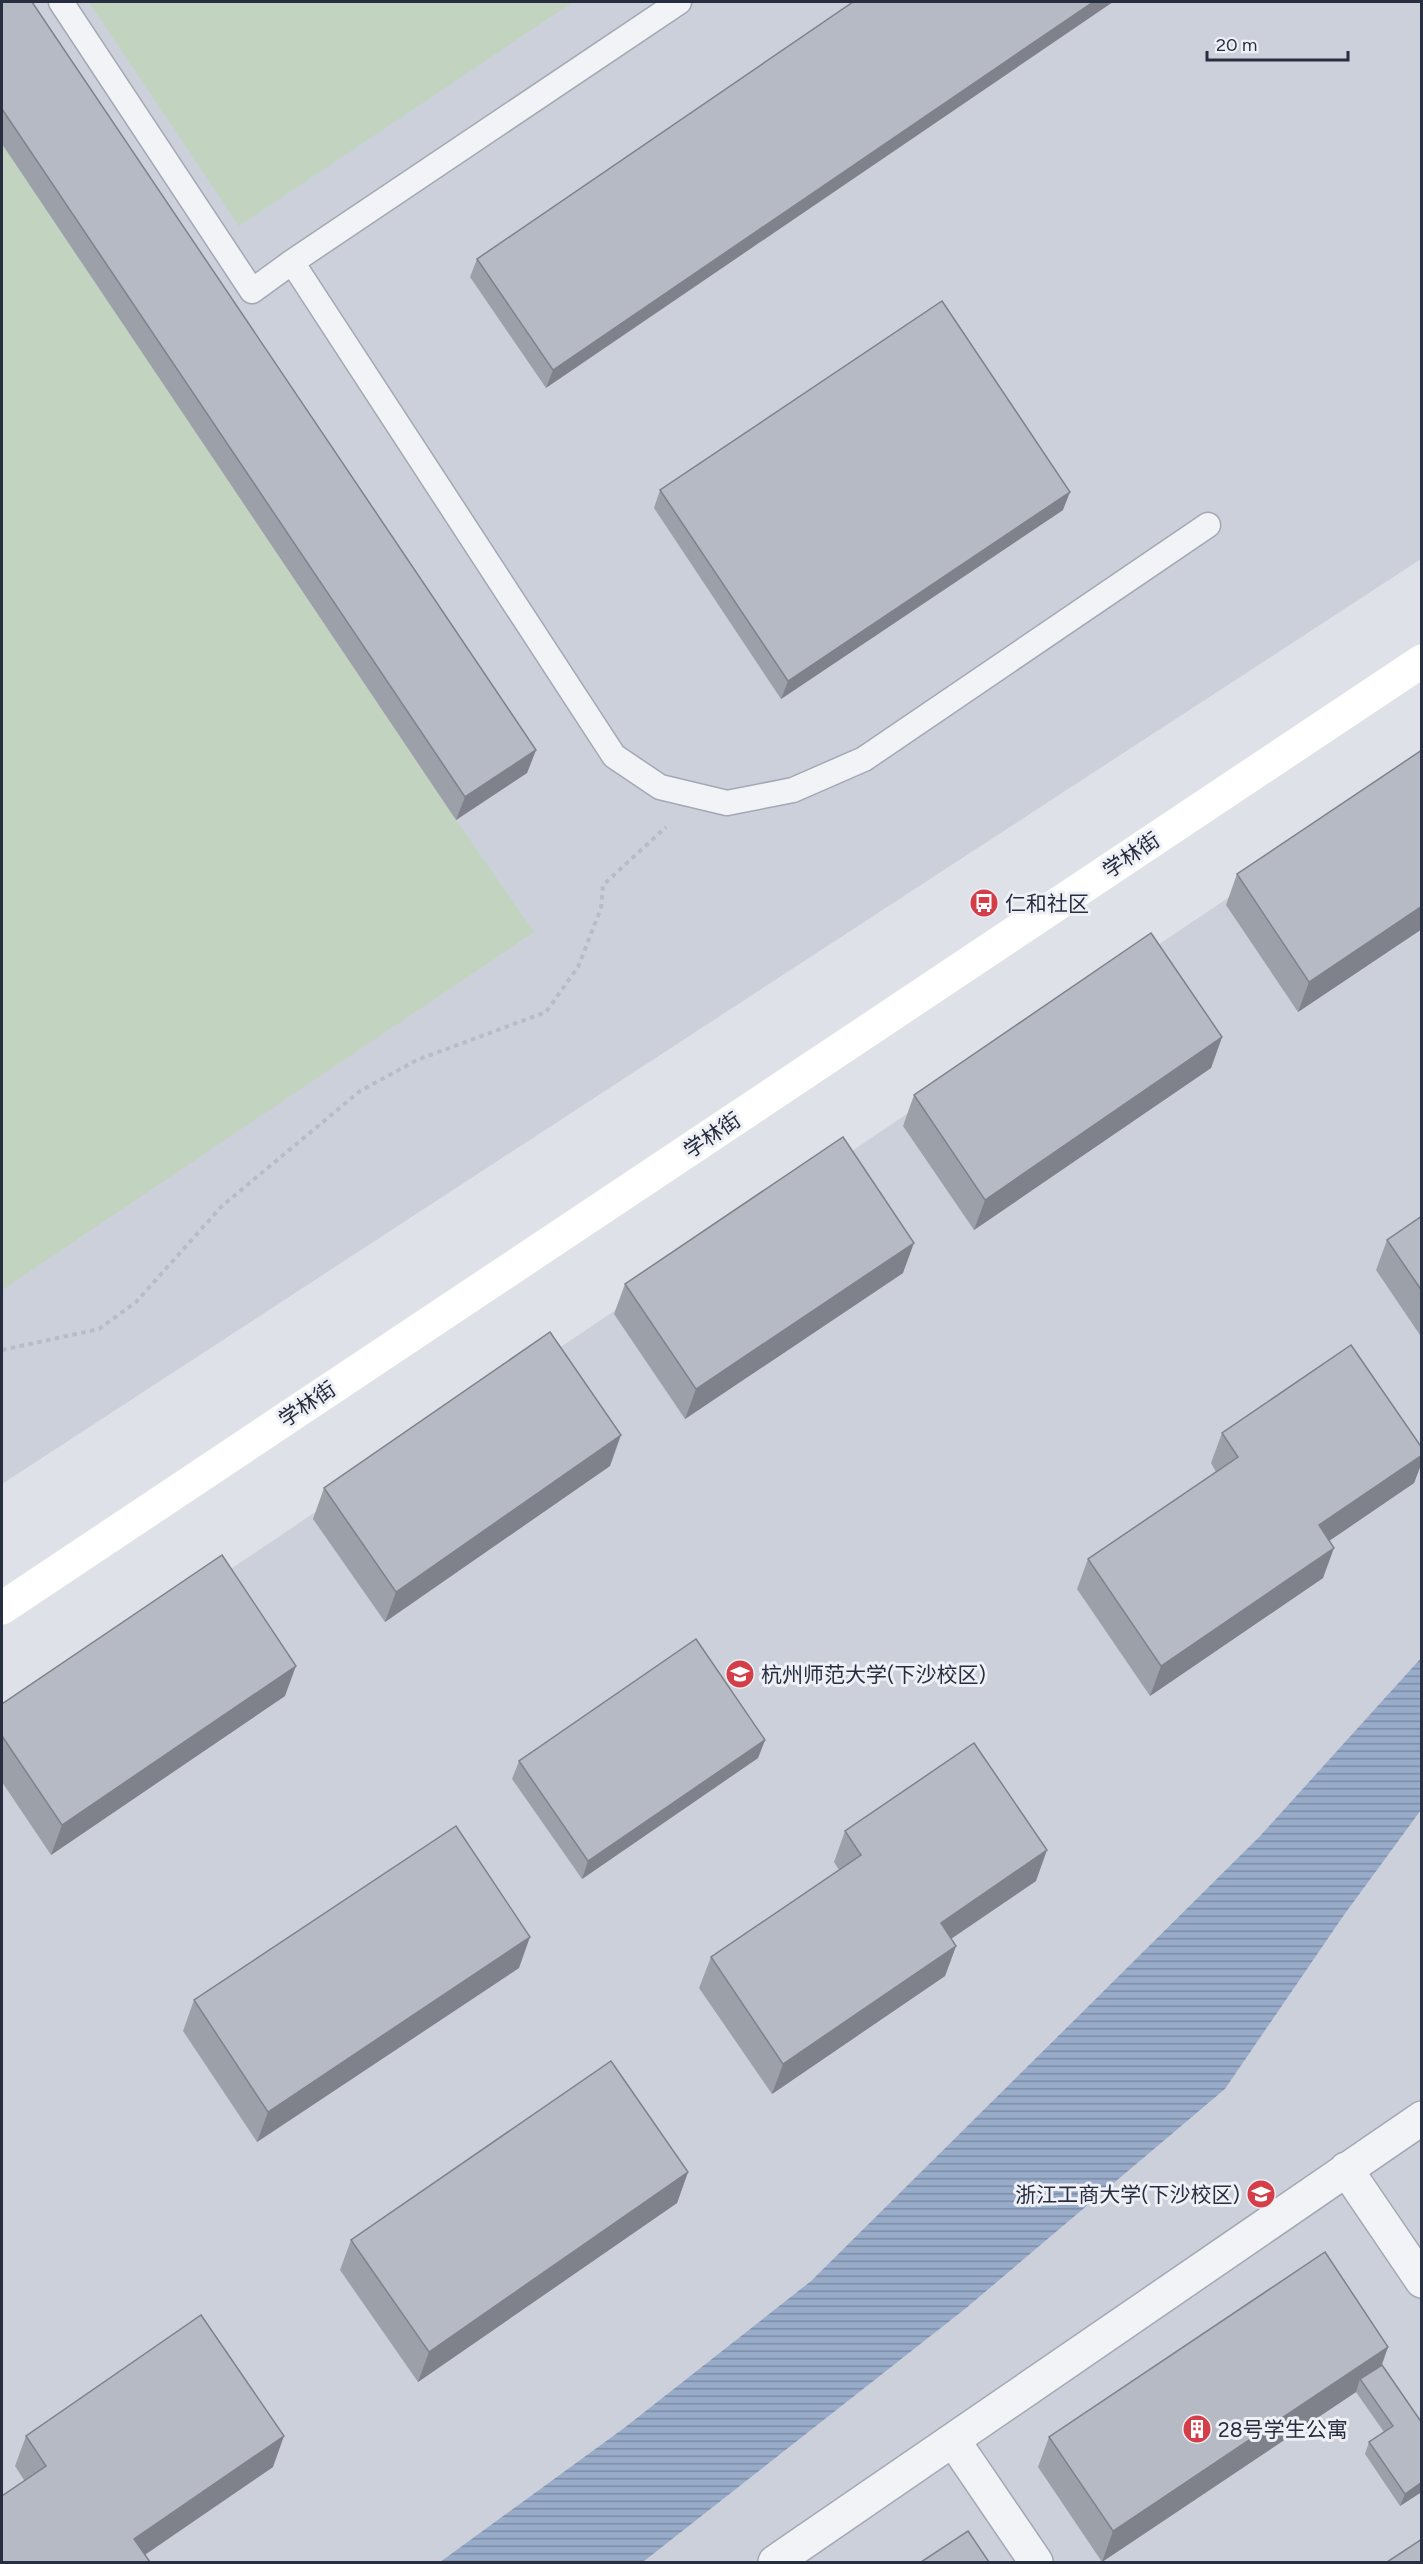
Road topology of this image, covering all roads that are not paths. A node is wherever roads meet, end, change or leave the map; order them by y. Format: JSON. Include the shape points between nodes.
{"nodes":[{"id":1,"x":61,"y":2,"type":"edge"},
{"id":2,"x":678,"y":2,"type":"edge"},
{"id":3,"x":292,"y":262,"type":"junction"},
{"id":4,"x":1208,"y":525,"type":"dead end"},
{"id":5,"x":1422,"y":661,"type":"edge"},
{"id":6,"x":2,"y":1608,"type":"edge"},
{"id":7,"x":1422,"y":2118,"type":"edge"},
{"id":8,"x":1346,"y":2169,"type":"junction"},
{"id":9,"x":1422,"y":2282,"type":"edge"},
{"id":10,"x":953,"y":2440,"type":"junction"},
{"id":11,"x":775,"y":2562,"type":"edge"},
{"id":12,"x":1036,"y":2562,"type":"edge"}],
"edges":[{"from":1,"to":3,"type":"lane","via":[[252,291]]},
{"from":2,"to":3,"type":"lane"},
{"from":3,"to":4,"type":"lane","via":[[614,756],[660,787],[727,803],[793,790],[864,759]]},
{"from":5,"to":6,"type":"main road","name":"学林街"},
{"from":7,"to":8,"type":"street"},
{"from":8,"to":9,"type":"street"},
{"from":8,"to":10,"type":"street"},
{"from":10,"to":11,"type":"street"},
{"from":10,"to":12,"type":"street"}]}
